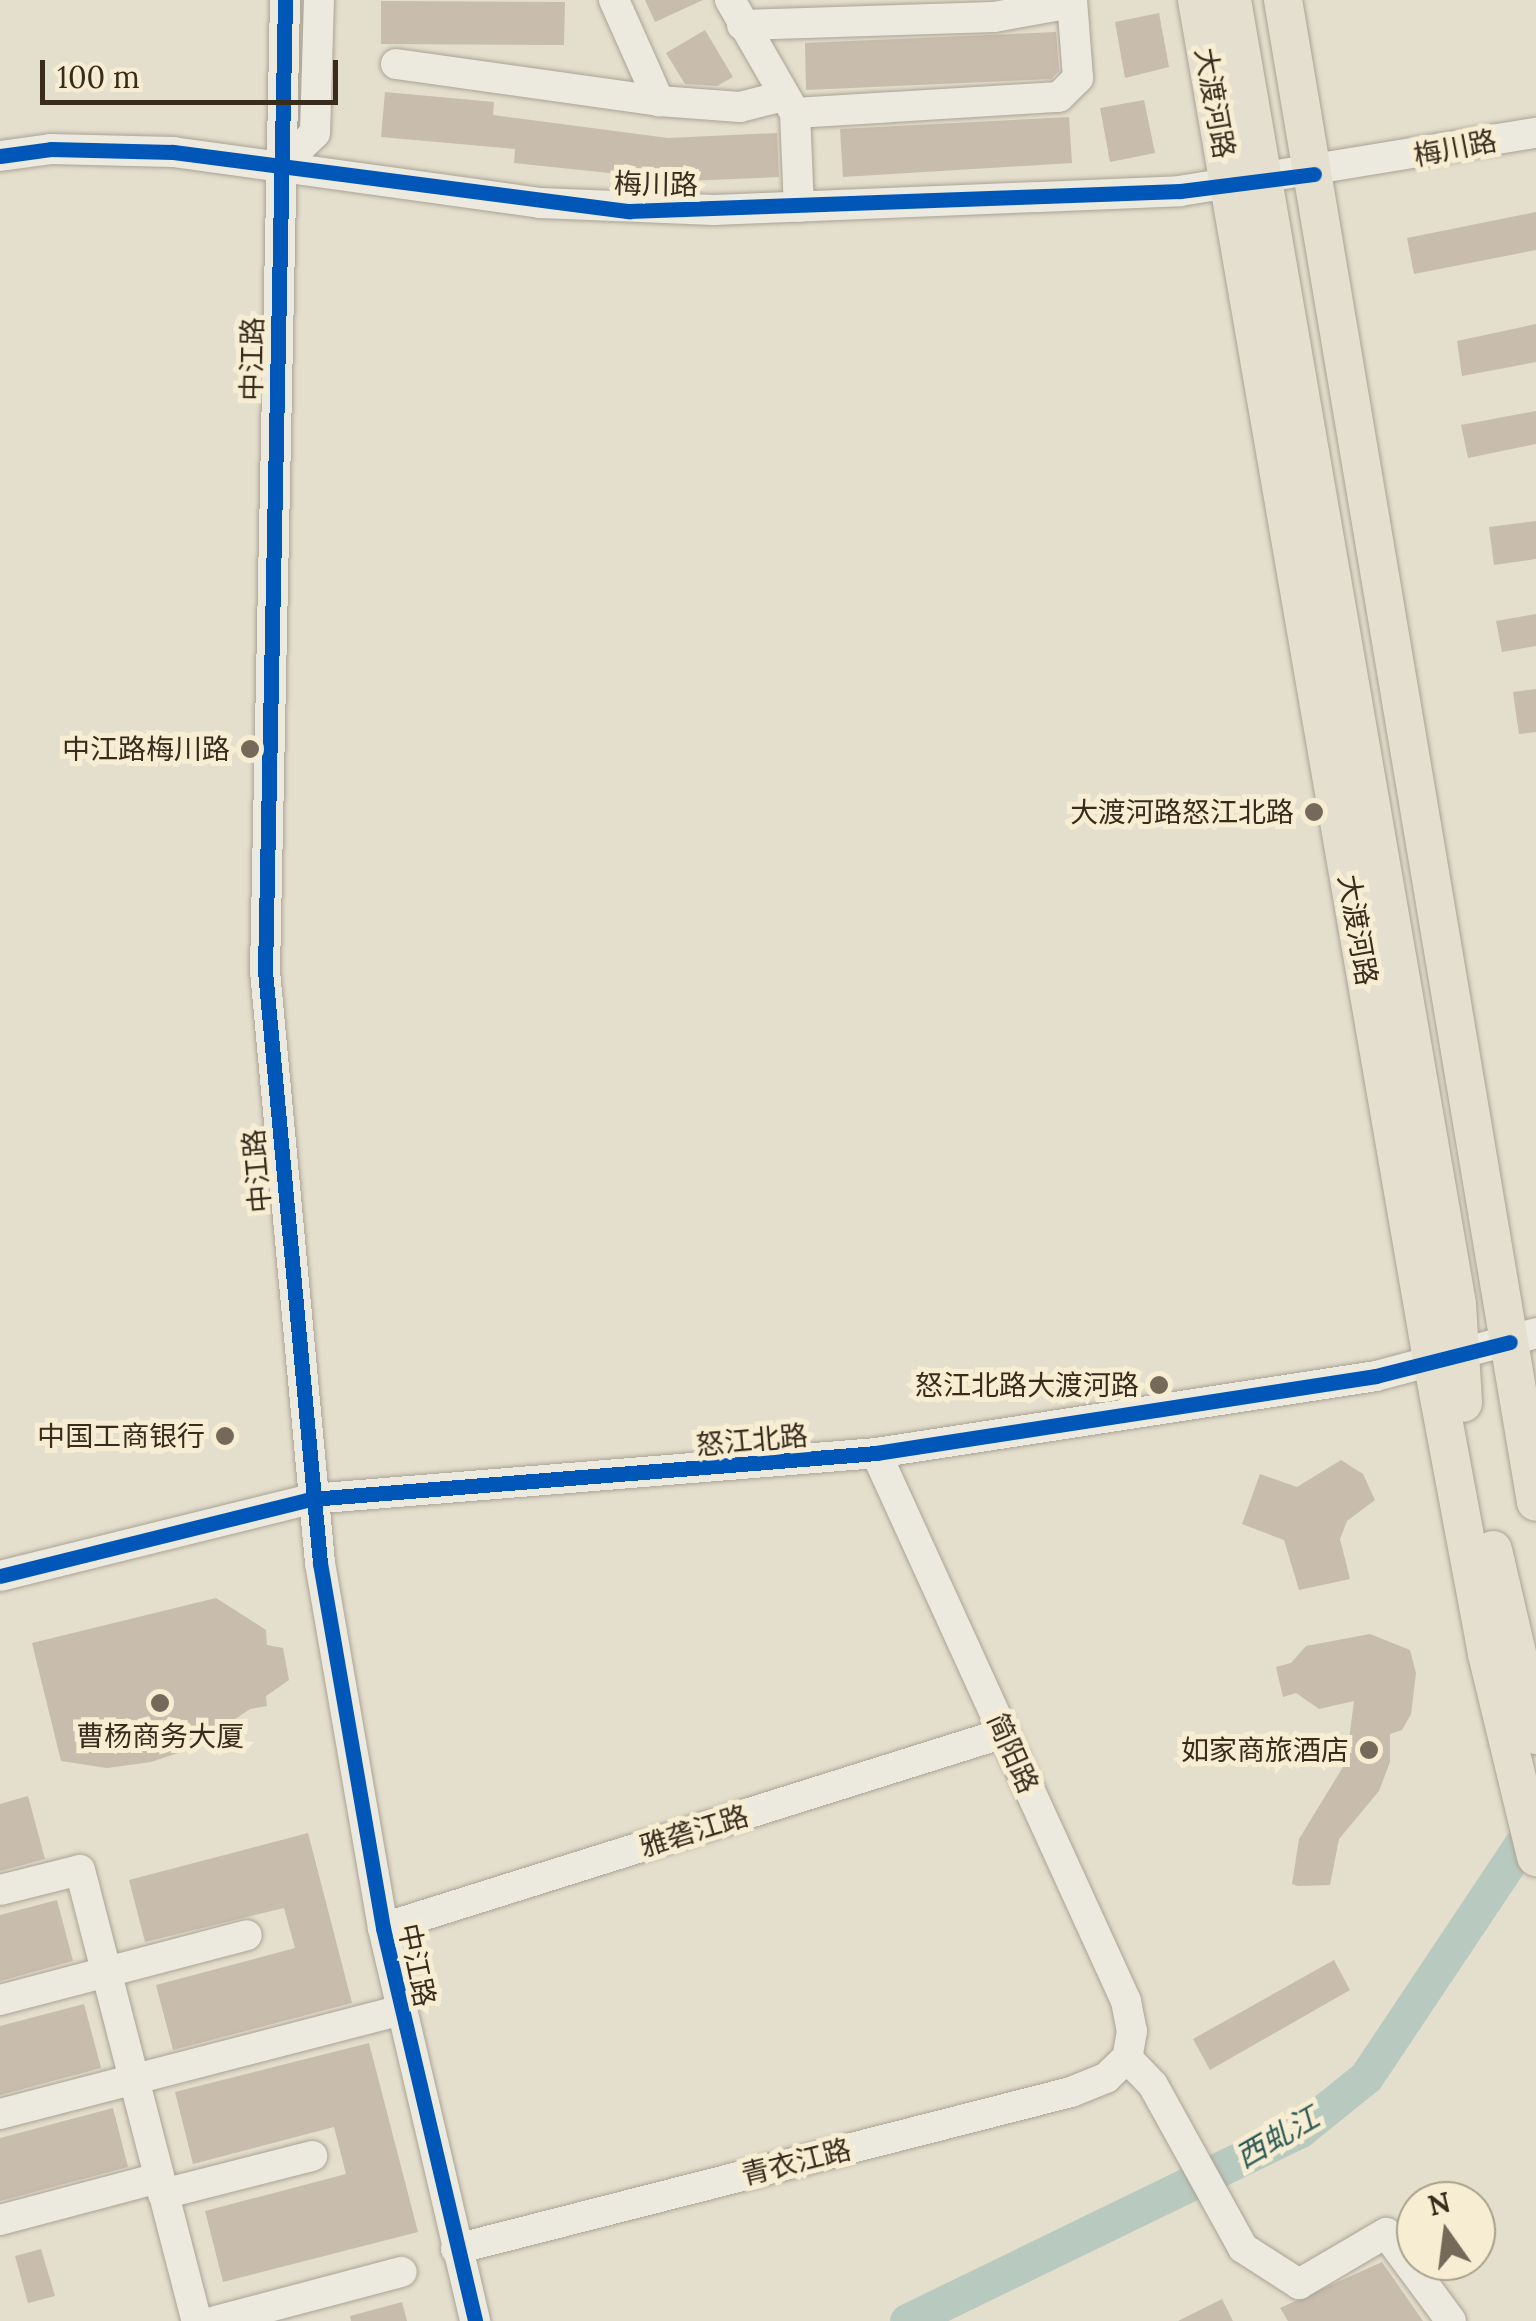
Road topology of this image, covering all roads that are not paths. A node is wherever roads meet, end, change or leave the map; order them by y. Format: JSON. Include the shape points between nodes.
{"nodes":[{"id":1,"x":286,"y":0,"type":"edge"},
{"id":2,"x":319,"y":0,"type":"edge"},
{"id":3,"x":614,"y":0,"type":"edge"},
{"id":4,"x":1197,"y":0,"type":"edge"},
{"id":5,"x":1232,"y":0,"type":"edge"},
{"id":6,"x":1072,"y":1,"type":"edge"},
{"id":7,"x":1283,"y":2,"type":"edge"},
{"id":8,"x":736,"y":13,"type":"edge"},
{"id":9,"x":396,"y":64,"type":"dead end"},
{"id":10,"x":659,"y":101,"type":"junction"},
{"id":11,"x":789,"y":104,"type":"junction"},
{"id":12,"x":1536,"y":133,"type":"edge"},
{"id":13,"x":0,"y":156,"type":"edge"},
{"id":14,"x":281,"y":166,"type":"junction"},
{"id":15,"x":1314,"y":174,"type":"junction"},
{"id":16,"x":1246,"y":184,"type":"junction"},
{"id":17,"x":799,"y":207,"type":"junction"},
{"id":18,"x":1379,"y":560,"type":"junction"},
{"id":19,"x":1350,"y":695,"type":"junction"},
{"id":20,"x":1416,"y":1063,"type":"junction"},
{"id":21,"x":1480,"y":1162,"type":"junction"},
{"id":22,"x":1523,"y":1338,"type":"edge"},
{"id":23,"x":1446,"y":1361,"type":"junction"},
{"id":24,"x":876,"y":1452,"type":"junction"},
{"id":25,"x":311,"y":1499,"type":"junction"},
{"id":26,"x":1536,"y":1502,"type":"edge"},
{"id":27,"x":0,"y":1576,"type":"edge"},
{"id":28,"x":1004,"y":1734,"type":"junction"},
{"id":29,"x":1536,"y":1735,"type":"edge"},
{"id":30,"x":1535,"y":1854,"type":"edge"},
{"id":31,"x":0,"y":1890,"type":"edge"},
{"id":32,"x":383,"y":1928,"type":"junction"},
{"id":33,"x":247,"y":1935,"type":"dead end"},
{"id":34,"x":106,"y":1972,"type":"junction"},
{"id":35,"x":0,"y":2000,"type":"edge"},
{"id":36,"x":401,"y":2010,"type":"junction"},
{"id":37,"x":1127,"y":2058,"type":"junction"},
{"id":38,"x":134,"y":2079,"type":"junction"},
{"id":39,"x":0,"y":2114,"type":"edge"},
{"id":40,"x":312,"y":2156,"type":"dead end"},
{"id":41,"x":161,"y":2186,"type":"junction"},
{"id":42,"x":0,"y":2220,"type":"edge"},
{"id":43,"x":456,"y":2249,"type":"junction"},
{"id":44,"x":402,"y":2272,"type":"dead end"},
{"id":45,"x":196,"y":2321,"type":"edge"},
{"id":46,"x":216,"y":2321,"type":"edge"},
{"id":47,"x":476,"y":2321,"type":"edge"},
{"id":48,"x":1450,"y":2321,"type":"edge"}],
"edges":[{"from":1,"to":14,"type":"street","name":"中江路"},
{"from":2,"to":14,"type":"street","via":[[314,134]]},
{"from":3,"to":10,"type":"street"},
{"from":4,"to":16,"type":"main road","name":"大渡河路"},
{"from":5,"to":16,"type":"main road","name":"大渡河路"},
{"from":6,"to":8,"type":"street","via":[[994,17]]},
{"from":6,"to":11,"type":"street","via":[[1078,78],[1059,97]]},
{"from":7,"to":15,"type":"main road"},
{"from":8,"to":11,"type":"street"},
{"from":9,"to":10,"type":"street"},
{"from":10,"to":11,"type":"street"},
{"from":11,"to":17,"type":"street"},
{"from":12,"to":15,"type":"street","name":"梅川路"},
{"from":13,"to":14,"type":"street","name":"梅川路","via":[[173,152]]},
{"from":14,"to":17,"type":"street","name":"梅川路","via":[[629,211]]},
{"from":14,"to":25,"type":"street","name":"中江路","via":[[265,971]]},
{"from":15,"to":16,"type":"street","name":"梅川路"},
{"from":15,"to":18,"type":"main road"},
{"from":16,"to":17,"type":"street","name":"梅川路"},
{"from":16,"to":19,"type":"main road","name":"大渡河路"},
{"from":16,"to":23,"type":"main road","name":"大渡河路"},
{"from":18,"to":19,"type":"main road"},
{"from":18,"to":21,"type":"main road"},
{"from":19,"to":20,"type":"main road","name":"大渡河路"},
{"from":20,"to":21,"type":"main road"},
{"from":20,"to":23,"type":"main road","name":"大渡河路","via":[[1457,1304]]},
{"from":21,"to":22,"type":"main road"},
{"from":22,"to":23,"type":"street","name":"怒江北路"},
{"from":22,"to":26,"type":"main road"},
{"from":23,"to":24,"type":"street","name":"怒江北路"},
{"from":23,"to":29,"type":"main road","name":"大渡河路"},
{"from":23,"to":30,"type":"main road","name":"大渡河路"},
{"from":24,"to":25,"type":"street","name":"怒江北路"},
{"from":24,"to":28,"type":"street","name":"简阳路"},
{"from":25,"to":27,"type":"street","name":"怒江北路"},
{"from":25,"to":32,"type":"street","name":"中江路"},
{"from":28,"to":32,"type":"street","name":"雅砻江路"},
{"from":28,"to":37,"type":"street","name":"简阳路","via":[[1126,2001],[1132,2031]]},
{"from":31,"to":34,"type":"street","via":[[80,1870]]},
{"from":32,"to":36,"type":"street","name":"中江路"},
{"from":33,"to":34,"type":"street"},
{"from":34,"to":35,"type":"street"},
{"from":34,"to":38,"type":"street"},
{"from":36,"to":38,"type":"street"},
{"from":36,"to":43,"type":"street","name":"中江路"},
{"from":37,"to":43,"type":"street","name":"青衣江路","via":[[1106,2078],[1071,2092]]},
{"from":37,"to":48,"type":"street","via":[[1153,2084],[1243,2248],[1299,2284],[1386,2233]]},
{"from":38,"to":39,"type":"street"},
{"from":38,"to":41,"type":"street"},
{"from":40,"to":41,"type":"street"},
{"from":41,"to":42,"type":"street"},
{"from":41,"to":45,"type":"street"},
{"from":43,"to":47,"type":"street","name":"中江路"},
{"from":44,"to":46,"type":"street"}]}
